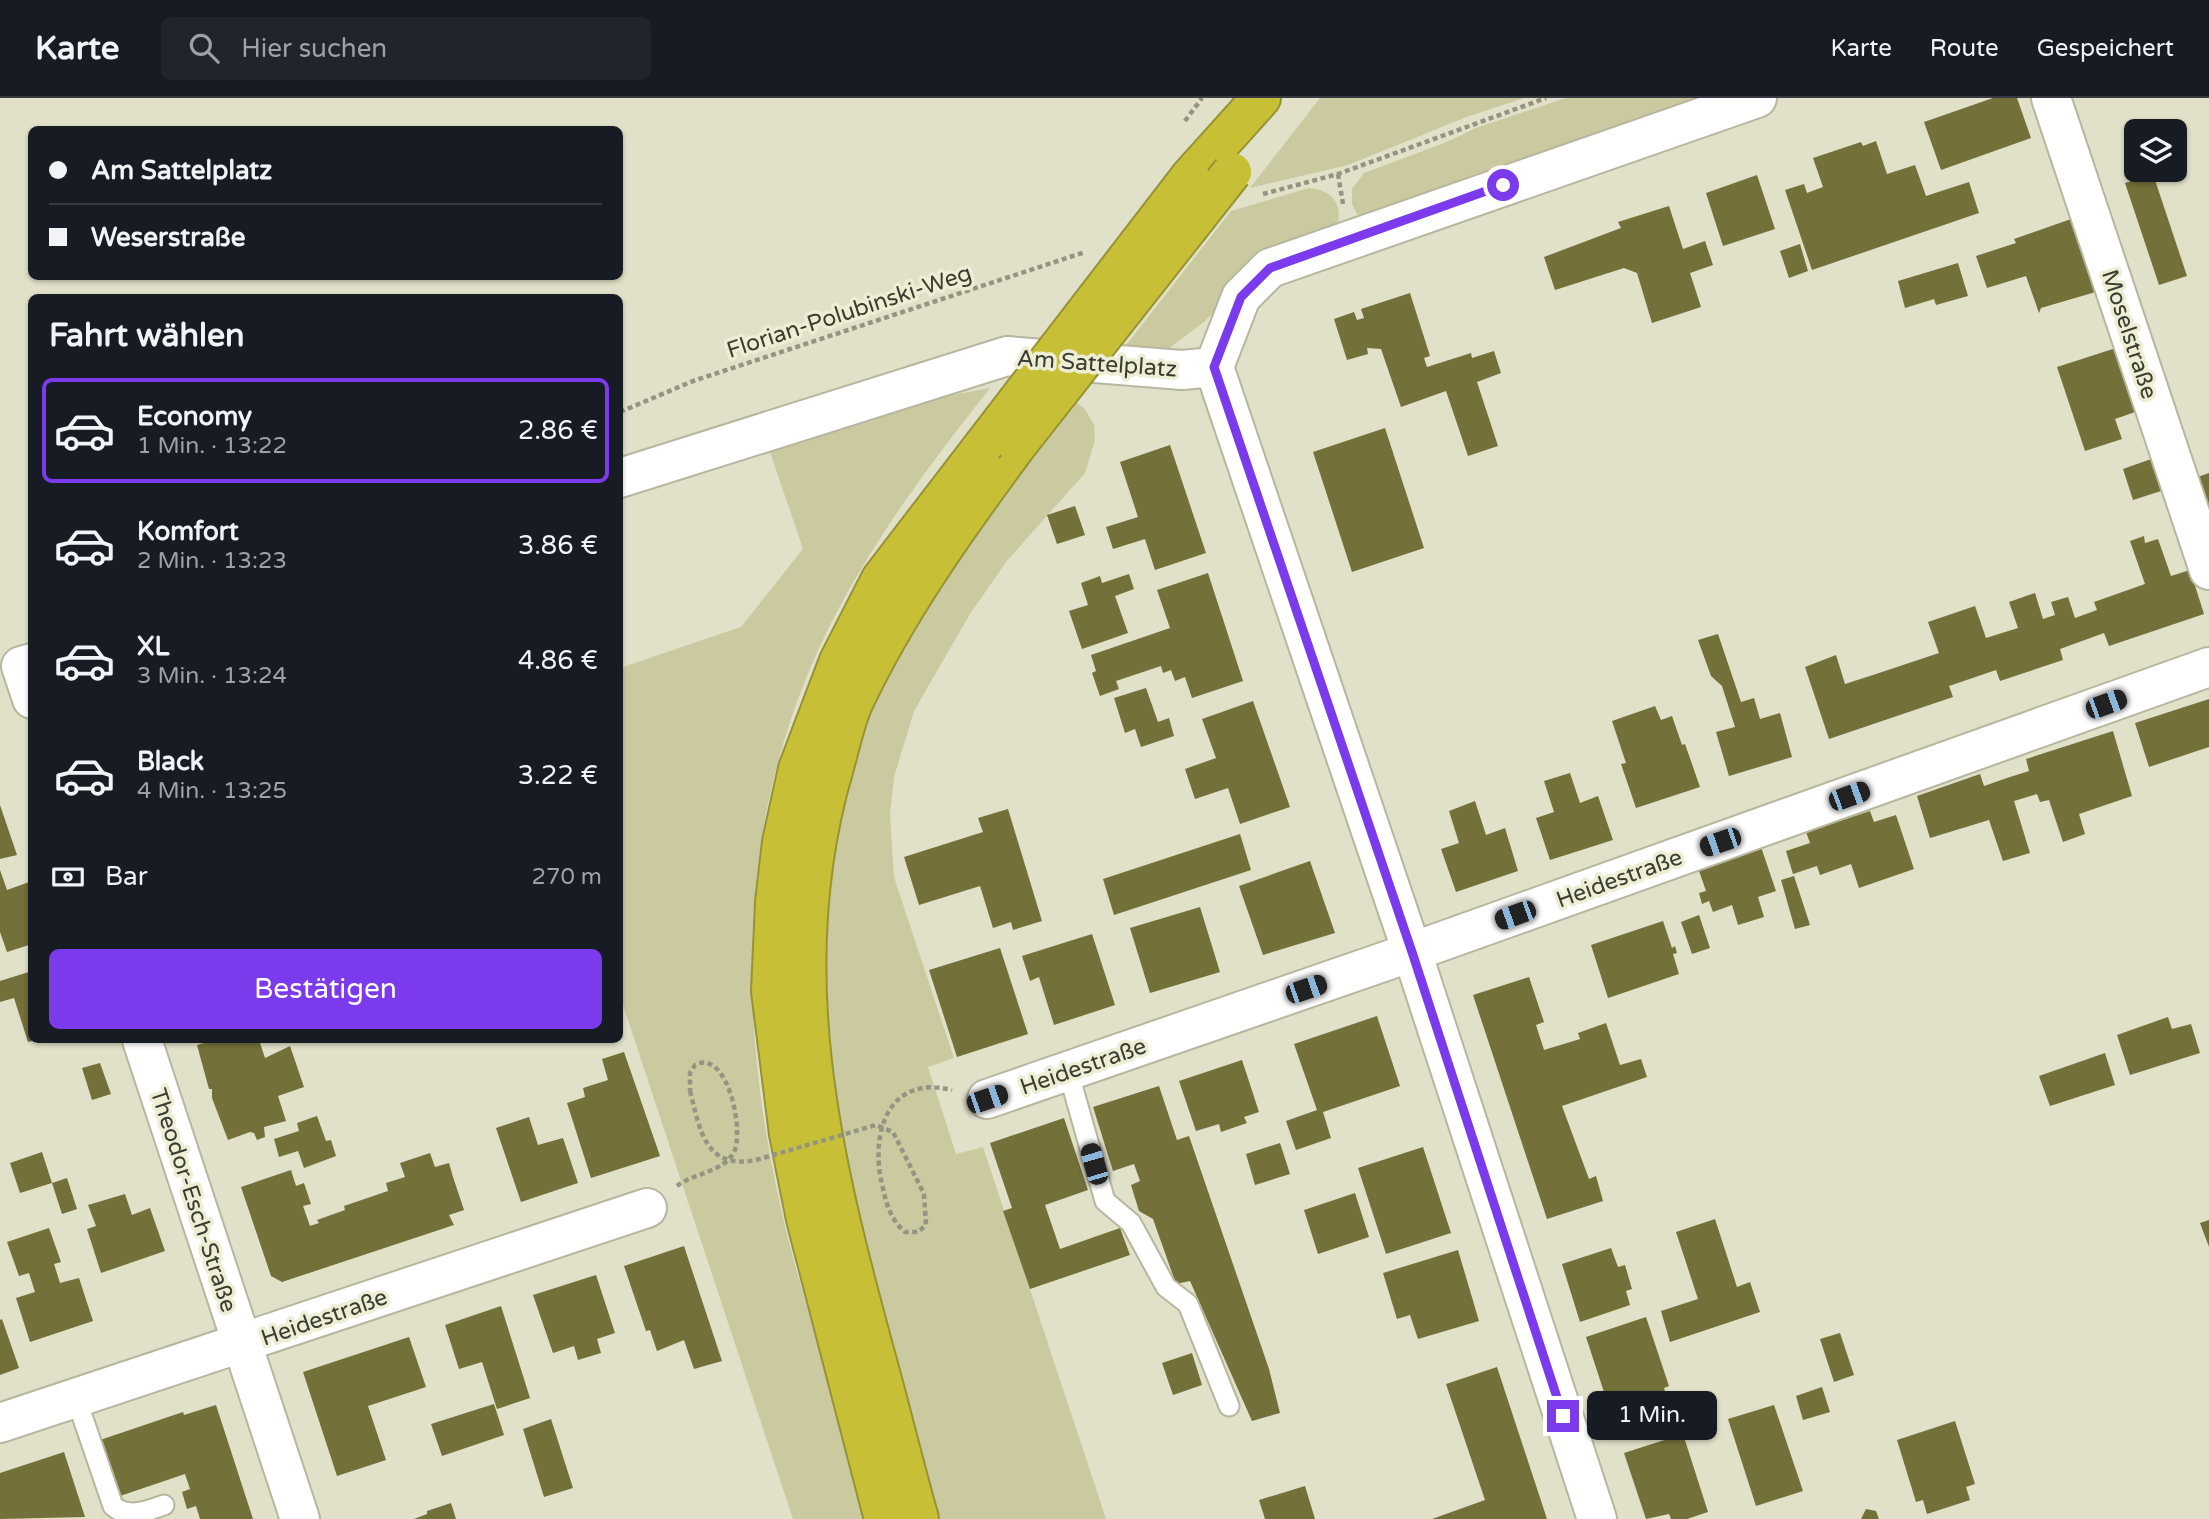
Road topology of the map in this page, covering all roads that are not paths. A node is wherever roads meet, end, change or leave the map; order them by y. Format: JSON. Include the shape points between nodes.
{"nodes":[{"id":1,"x":1233,"y":98,"type":"edge"},
{"id":2,"x":1261,"y":98,"type":"edge"},
{"id":3,"x":1286,"y":98,"type":"edge"},
{"id":4,"x":1757,"y":98,"type":"edge"},
{"id":5,"x":2051,"y":98,"type":"edge"},
{"id":6,"x":1190,"y":177,"type":"junction"},
{"id":7,"x":1214,"y":367,"type":"junction"},
{"id":8,"x":1000,"y":445,"type":"junction"},
{"id":9,"x":623,"y":477,"type":"edge"},
{"id":10,"x":2209,"y":570,"type":"edge"},
{"id":11,"x":2209,"y":667,"type":"edge"},
{"id":12,"x":1412,"y":952,"type":"junction"},
{"id":13,"x":143,"y":1043,"type":"edge"},
{"id":14,"x":1068,"y":1071,"type":"junction"},
{"id":15,"x":987,"y":1099,"type":"road end"},
{"id":16,"x":647,"y":1208,"type":"road end"},
{"id":17,"x":241,"y":1345,"type":"junction"},
{"id":18,"x":76,"y":1398,"type":"junction"},
{"id":19,"x":1229,"y":1406,"type":"dead end"},
{"id":20,"x":0,"y":1423,"type":"edge"},
{"id":21,"x":164,"y":1505,"type":"dead end"},
{"id":22,"x":300,"y":1519,"type":"edge"},
{"id":23,"x":884,"y":1519,"type":"edge"},
{"id":24,"x":919,"y":1519,"type":"edge"},
{"id":25,"x":1597,"y":1519,"type":"edge"}],
"edges":[{"from":1,"to":6,"type":"highway"},
{"from":2,"to":6,"type":"highway"},
{"from":3,"to":8,"type":"highway","bridge":true,"via":[[1245,184]]},
{"from":4,"to":7,"type":"street","via":[[1270,268],[1241,297]]},
{"from":5,"to":10,"type":"street","name":"Moselstraße"},
{"from":6,"to":8,"type":"highway","bridge":true},
{"from":7,"to":9,"type":"street","name":"Am Sattelplatz","via":[[1182,370],[1007,356]]},
{"from":7,"to":12,"type":"street"},
{"from":8,"to":23,"type":"highway","via":[[881,579],[839,661],[798,769],[775,902],[771,991],[789,1134],[806,1219]]},
{"from":8,"to":24,"type":"highway","via":[[970,508],[912,596],[853,703],[821,811],[809,884],[805,959],[821,1142]]},
{"from":11,"to":12,"type":"street","name":"Heidestraße"},
{"from":12,"to":14,"type":"street","name":"Heidestraße"},
{"from":12,"to":25,"type":"street"},
{"from":13,"to":17,"type":"street","name":"Theodor-Esch-Straße"},
{"from":14,"to":15,"type":"street","name":"Heidestraße"},
{"from":14,"to":19,"type":"lane","via":[[1105,1201],[1131,1223],[1166,1287],[1188,1304]]},
{"from":16,"to":17,"type":"street","name":"Heidestraße"},
{"from":17,"to":18,"type":"street","name":"Heidestraße"},
{"from":17,"to":22,"type":"street","name":"Theodor-Esch-Straße"},
{"from":18,"to":20,"type":"street","name":"Heidestraße"},
{"from":18,"to":21,"type":"lane","via":[[113,1506],[134,1516]]}]}
